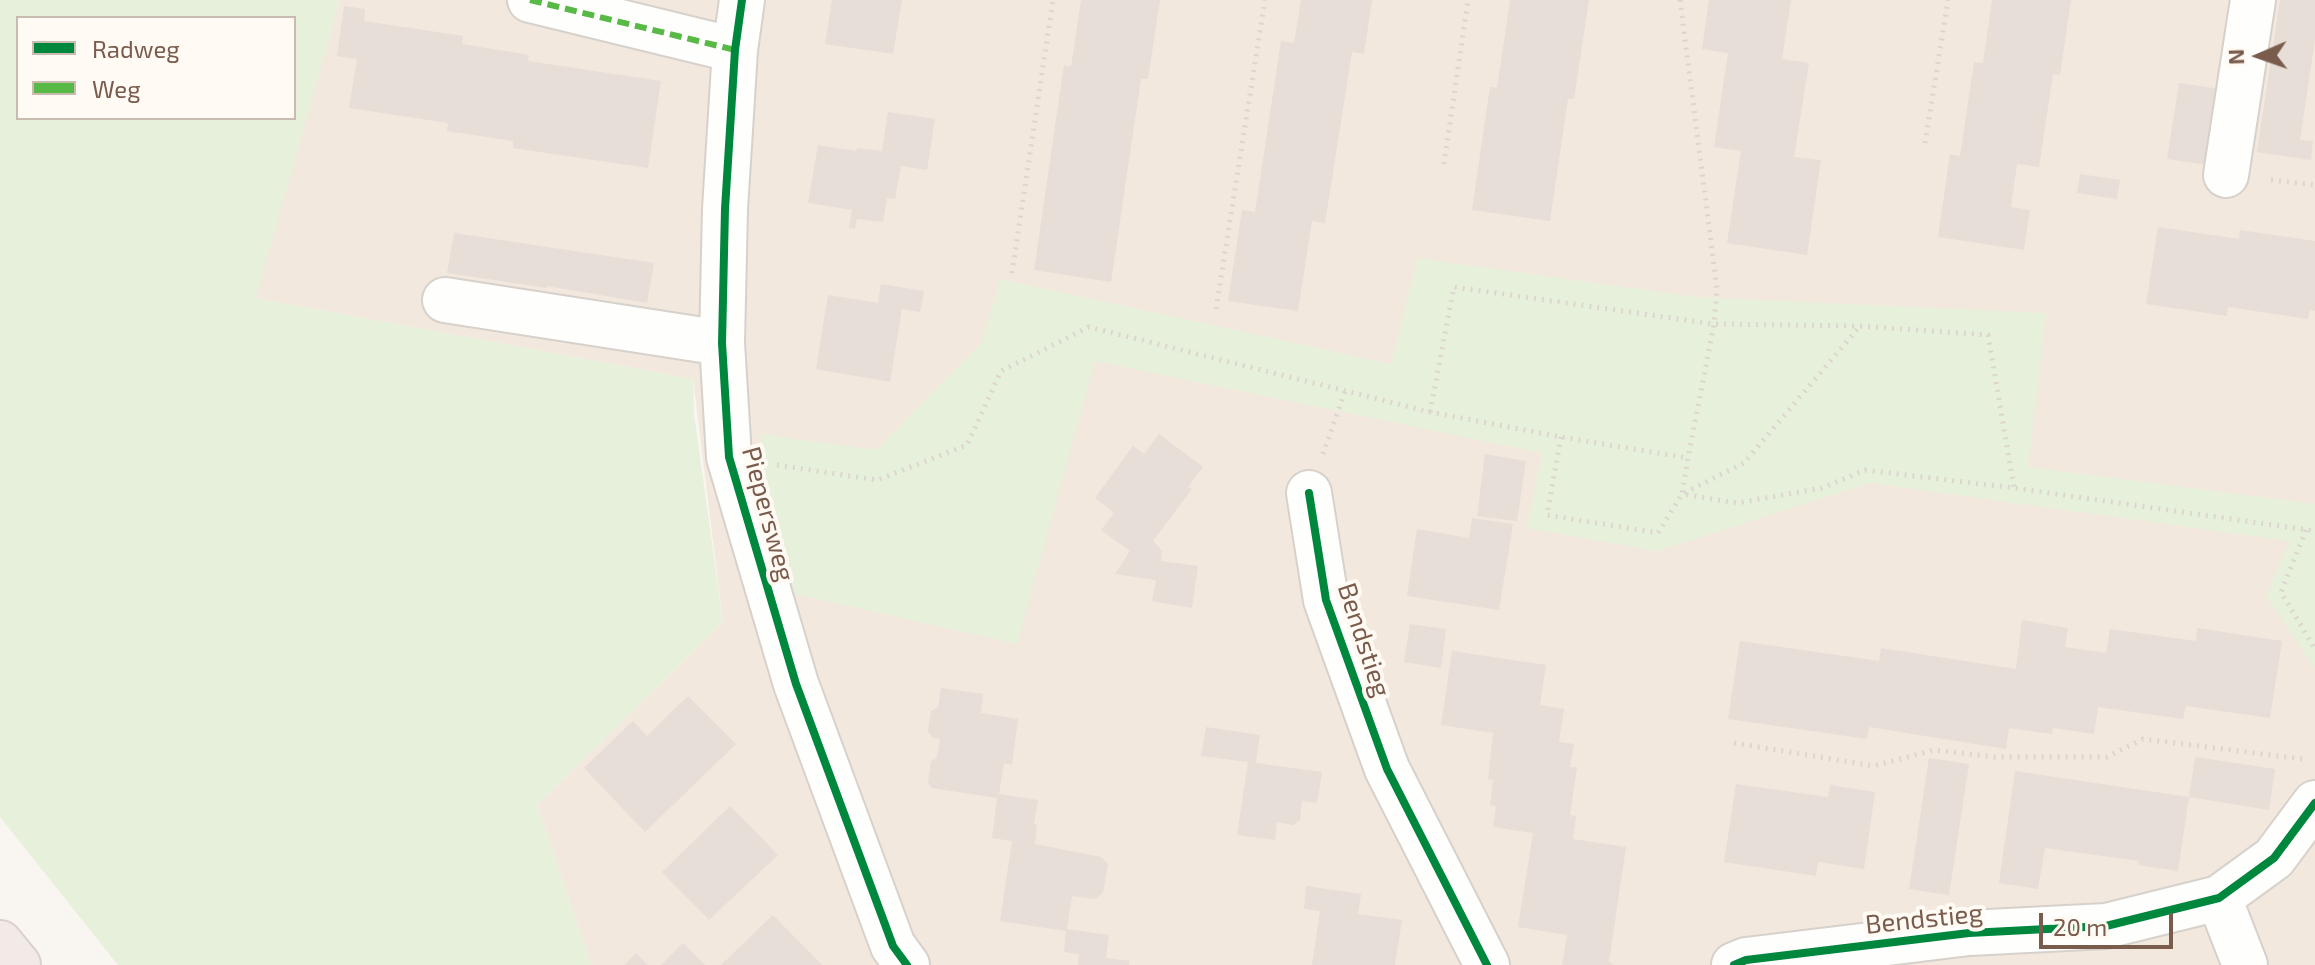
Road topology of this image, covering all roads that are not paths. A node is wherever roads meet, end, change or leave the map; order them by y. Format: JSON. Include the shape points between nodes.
{"nodes":[{"id":1,"x":530,"y":0,"type":"edge"},
{"id":2,"x":742,"y":0,"type":"edge"},
{"id":3,"x":2253,"y":0,"type":"edge"},
{"id":4,"x":735,"y":50,"type":"junction"},
{"id":5,"x":2226,"y":175,"type":"dead end"},
{"id":6,"x":445,"y":300,"type":"dead end"},
{"id":7,"x":722,"y":343,"type":"junction"},
{"id":8,"x":1309,"y":493,"type":"road end"},
{"id":9,"x":2315,"y":803,"type":"edge"},
{"id":10,"x":2219,"y":898,"type":"junction"},
{"id":11,"x":0,"y":943,"type":"edge"},
{"id":12,"x":18,"y":965,"type":"edge"},
{"id":13,"x":907,"y":965,"type":"edge"},
{"id":14,"x":1487,"y":965,"type":"edge"},
{"id":15,"x":1734,"y":965,"type":"edge"},
{"id":16,"x":2245,"y":965,"type":"edge"}],
"edges":[{"from":1,"to":4,"type":"street"},
{"from":2,"to":4,"type":"street","name":"Piepersweg"},
{"from":3,"to":5,"type":"street"},
{"from":4,"to":7,"type":"street","name":"Piepersweg"},
{"from":6,"to":7,"type":"street"},
{"from":7,"to":13,"type":"street","name":"Piepersweg","via":[[729,457],[796,684],[893,946]]},
{"from":8,"to":14,"type":"street","name":"Bendstieg","via":[[1326,600],[1387,769]]},
{"from":9,"to":10,"type":"street","name":"Bendstieg","via":[[2274,858]]},
{"from":10,"to":15,"type":"street","name":"Bendstieg","via":[[2106,926],[1969,933]]},
{"from":10,"to":16,"type":"street"},
{"from":11,"to":12,"type":"highway"}]}
